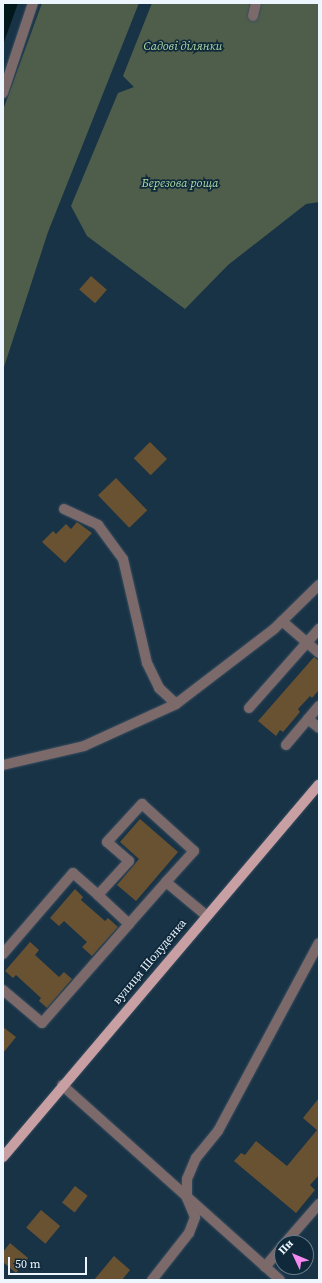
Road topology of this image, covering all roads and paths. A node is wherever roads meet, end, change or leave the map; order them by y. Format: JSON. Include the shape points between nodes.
{"nodes":[{"id":1,"x":33,"y":3,"type":"edge"},
{"id":2,"x":256,"y":3,"type":"edge"},
{"id":3,"x":253,"y":16,"type":"dead end"},
{"id":4,"x":3,"y":93,"type":"edge"},
{"id":5,"x":64,"y":509,"type":"dead end"},
{"id":6,"x":319,"y":585,"type":"edge"},
{"id":7,"x":282,"y":621,"type":"junction"},
{"id":8,"x":319,"y":629,"type":"edge"},
{"id":9,"x":307,"y":643,"type":"junction"},
{"id":10,"x":319,"y":653,"type":"edge"},
{"id":11,"x":176,"y":704,"type":"junction"},
{"id":12,"x":319,"y":706,"type":"edge"},
{"id":13,"x":249,"y":708,"type":"dead end"},
{"id":14,"x":308,"y":719,"type":"junction"},
{"id":15,"x":319,"y":728,"type":"edge"},
{"id":16,"x":286,"y":745,"type":"dead end"},
{"id":17,"x":3,"y":765,"type":"edge"},
{"id":18,"x":319,"y":785,"type":"edge"},
{"id":19,"x":166,"y":882,"type":"junction"},
{"id":20,"x":98,"y":895,"type":"junction"},
{"id":21,"x":207,"y":916,"type":"junction"},
{"id":22,"x":129,"y":924,"type":"junction"},
{"id":23,"x":319,"y":942,"type":"edge"},
{"id":24,"x":3,"y":954,"type":"edge"},
{"id":25,"x":3,"y":990,"type":"edge"},
{"id":26,"x":62,"y":1085,"type":"junction"},
{"id":27,"x":3,"y":1157,"type":"edge"},
{"id":28,"x":187,"y":1198,"type":"junction"},
{"id":29,"x":319,"y":1204,"type":"edge"},
{"id":30,"x":292,"y":1235,"type":"edge"},
{"id":31,"x":274,"y":1256,"type":"edge"},
{"id":32,"x":265,"y":1267,"type":"junction"},
{"id":33,"x":152,"y":1280,"type":"edge"},
{"id":34,"x":280,"y":1280,"type":"edge"}],
"edges":[{"from":1,"to":4,"type":"street"},
{"from":2,"to":3,"type":"street"},
{"from":5,"to":11,"type":"street","via":[[98,525],[123,559],[147,663],[159,688]]},
{"from":6,"to":7,"type":"street"},
{"from":7,"to":9,"type":"street"},
{"from":7,"to":11,"type":"street"},
{"from":8,"to":9,"type":"street"},
{"from":9,"to":10,"type":"street"},
{"from":9,"to":13,"type":"street"},
{"from":11,"to":17,"type":"street","via":[[84,746]]},
{"from":12,"to":14,"type":"street"},
{"from":14,"to":15,"type":"street"},
{"from":14,"to":16,"type":"street"},
{"from":18,"to":21,"type":"main road","name":"вулиця Шолуденка"},
{"from":19,"to":20,"type":"street","via":[[194,851],[142,804],[107,842],[129,861]]},
{"from":19,"to":21,"type":"street"},
{"from":19,"to":22,"type":"street"},
{"from":20,"to":22,"type":"street"},
{"from":20,"to":24,"type":"street","via":[[72,873]]},
{"from":21,"to":26,"type":"main road","name":"вулиця Шолуденка"},
{"from":22,"to":25,"type":"street","via":[[42,1023]]},
{"from":23,"to":28,"type":"street","via":[[218,1131],[196,1158],[186,1179]]},
{"from":26,"to":27,"type":"main road","name":"вулиця Шолуденка"},
{"from":26,"to":28,"type":"street"},
{"from":28,"to":32,"type":"street"},
{"from":28,"to":33,"type":"street","via":[[195,1217],[190,1233]]},
{"from":29,"to":30,"type":"street"},
{"from":31,"to":32,"type":"street"},
{"from":32,"to":34,"type":"street"}]}
